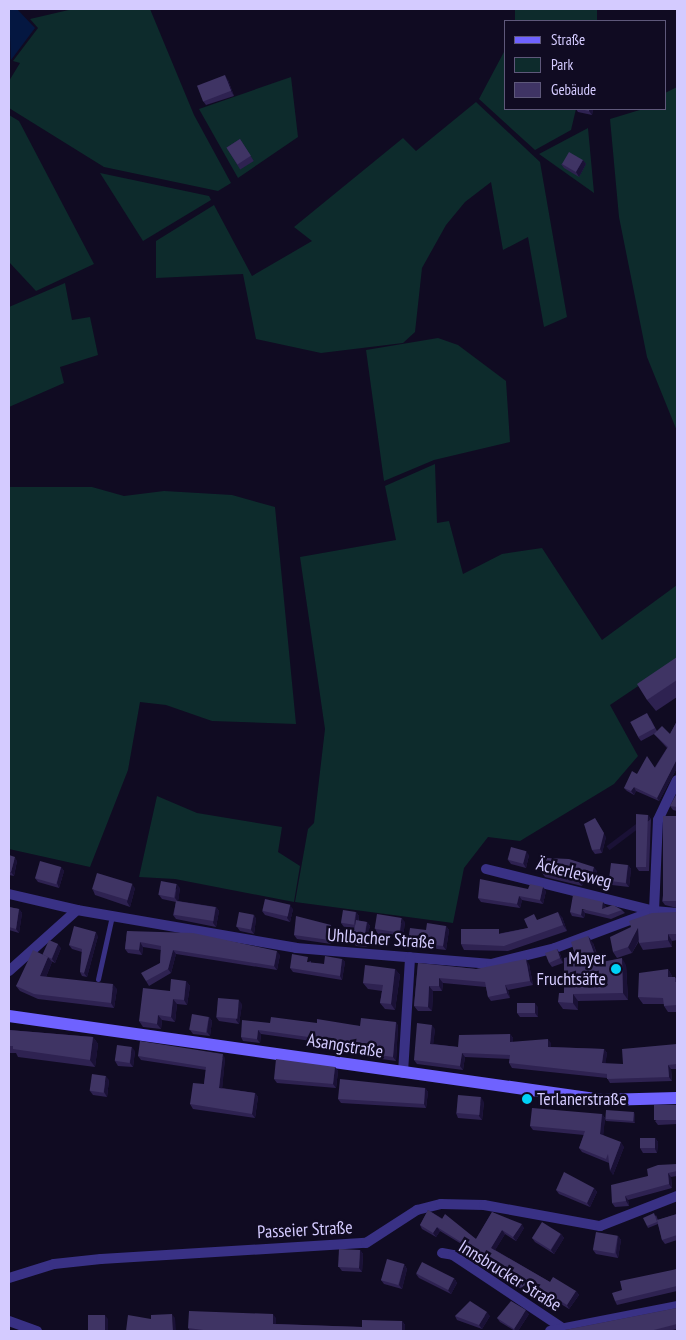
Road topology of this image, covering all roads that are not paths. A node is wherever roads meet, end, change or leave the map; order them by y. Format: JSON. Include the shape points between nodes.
{"nodes":[{"id":1,"x":677,"y":780,"type":"edge"},
{"id":2,"x":486,"y":869,"type":"dead end"},
{"id":3,"x":9,"y":894,"type":"edge"},
{"id":4,"x":77,"y":910,"type":"junction"},
{"id":5,"x":654,"y":911,"type":"junction"},
{"id":6,"x":677,"y":913,"type":"edge"},
{"id":7,"x":112,"y":916,"type":"junction"},
{"id":8,"x":410,"y":957,"type":"junction"},
{"id":9,"x":9,"y":971,"type":"edge"},
{"id":10,"x":98,"y":979,"type":"dead end"},
{"id":11,"x":9,"y":1016,"type":"edge"},
{"id":12,"x":404,"y":1073,"type":"junction"},
{"id":13,"x":677,"y":1098,"type":"edge"},
{"id":14,"x":677,"y":1196,"type":"edge"},
{"id":15,"x":442,"y":1253,"type":"dead end"},
{"id":16,"x":9,"y":1278,"type":"edge"},
{"id":17,"x":677,"y":1306,"type":"edge"},
{"id":18,"x":9,"y":1321,"type":"edge"},
{"id":19,"x":561,"y":1327,"type":"junction"},
{"id":20,"x":37,"y":1331,"type":"edge"},
{"id":21,"x":550,"y":1331,"type":"edge"}],
"edges":[{"from":1,"to":5,"type":"street","via":[[658,820]]},
{"from":2,"to":5,"type":"street","name":"Äckerlesweg"},
{"from":3,"to":4,"type":"street","name":"Uhlbacher Straße"},
{"from":4,"to":7,"type":"street","name":"Uhlbacher Straße"},
{"from":4,"to":9,"type":"street"},
{"from":5,"to":6,"type":"street","name":"Uhlbacher Straße"},
{"from":5,"to":8,"type":"street","name":"Uhlbacher Straße","via":[[516,960],[491,964]]},
{"from":7,"to":8,"type":"street","name":"Uhlbacher Straße","via":[[296,948]]},
{"from":7,"to":10,"type":"lane"},
{"from":8,"to":12,"type":"street"},
{"from":11,"to":12,"type":"street","name":"Asangstraße"},
{"from":12,"to":13,"type":"street","name":"Asangstraße","via":[[602,1100]]},
{"from":14,"to":16,"type":"street","name":"Passeier Straße","via":[[600,1226],[484,1205],[441,1204],[417,1210],[366,1243],[102,1259],[54,1264]]},
{"from":15,"to":19,"type":"street","name":"Innsbrucker Straße","via":[[453,1256]]},
{"from":17,"to":19,"type":"street","name":"Innsbrucker Straße"},
{"from":18,"to":20,"type":"street"},
{"from":19,"to":21,"type":"street","name":"Innsbrucker Straße"}]}
